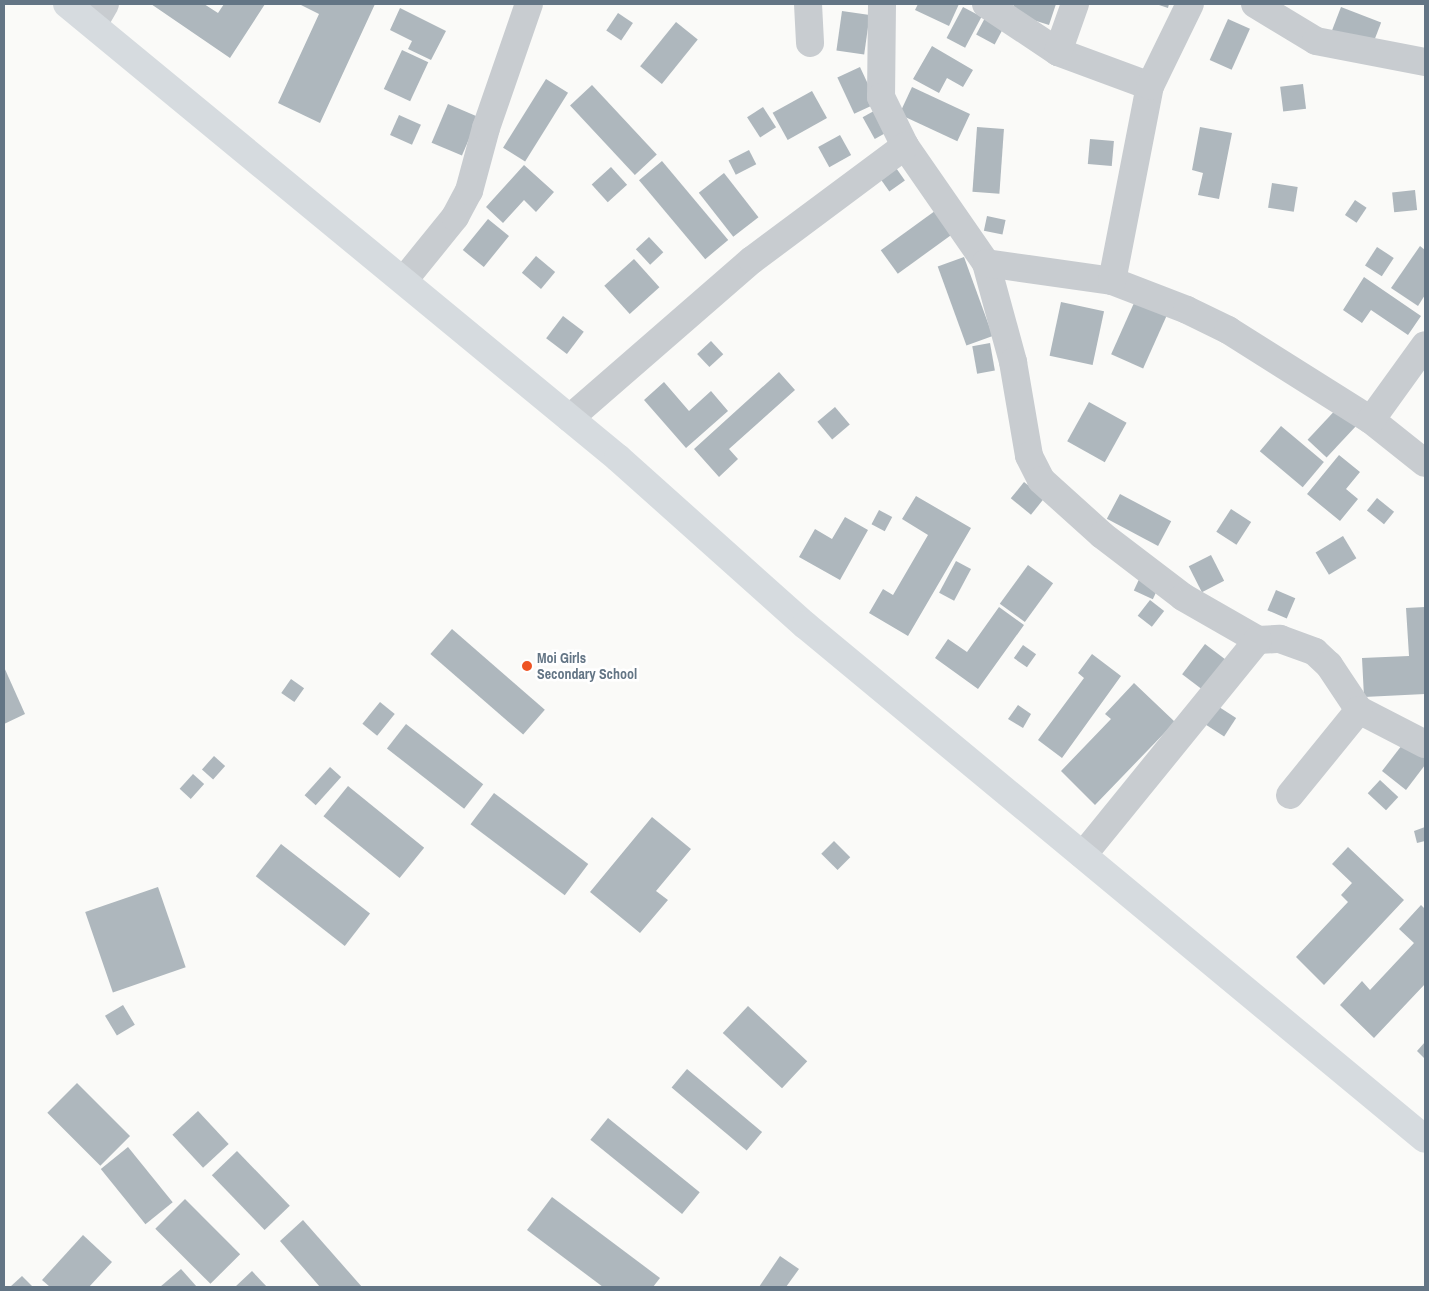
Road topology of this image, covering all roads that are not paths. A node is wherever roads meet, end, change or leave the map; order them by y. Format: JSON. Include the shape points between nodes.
{"nodes":[{"id":1,"x":67,"y":4,"type":"edge"},
{"id":2,"x":530,"y":4,"type":"edge"},
{"id":3,"x":808,"y":4,"type":"edge"},
{"id":4,"x":882,"y":4,"type":"edge"},
{"id":5,"x":986,"y":4,"type":"edge"},
{"id":6,"x":1075,"y":4,"type":"edge"},
{"id":7,"x":1190,"y":4,"type":"edge"},
{"id":8,"x":1255,"y":4,"type":"edge"},
{"id":9,"x":99,"y":14,"type":"edge"},
{"id":10,"x":810,"y":43,"type":"dead end"},
{"id":11,"x":1058,"y":52,"type":"junction"},
{"id":12,"x":1425,"y":62,"type":"edge"},
{"id":13,"x":1150,"y":86,"type":"junction"},
{"id":14,"x":905,"y":146,"type":"junction"},
{"id":15,"x":986,"y":263,"type":"junction"},
{"id":16,"x":404,"y":280,"type":"junction"},
{"id":17,"x":1112,"y":281,"type":"junction"},
{"id":18,"x":1425,"y":345,"type":"edge"},
{"id":19,"x":570,"y":418,"type":"junction"},
{"id":20,"x":1371,"y":420,"type":"junction"},
{"id":21,"x":1425,"y":463,"type":"edge"},
{"id":22,"x":1258,"y":640,"type":"junction"},
{"id":23,"x":1360,"y":710,"type":"junction"},
{"id":24,"x":1425,"y":716,"type":"edge"},
{"id":25,"x":1386,"y":722,"type":"junction"},
{"id":26,"x":1425,"y":744,"type":"edge"},
{"id":27,"x":1290,"y":795,"type":"dead end"},
{"id":28,"x":1083,"y":855,"type":"junction"},
{"id":29,"x":1425,"y":1138,"type":"edge"}],
"edges":[{"from":1,"to":9,"type":"main road"},
{"from":2,"to":16,"type":"street","via":[[486,128],[470,191],[455,217]]},
{"from":3,"to":10,"type":"street"},
{"from":4,"to":14,"type":"street","via":[[881,97]]},
{"from":5,"to":11,"type":"street"},
{"from":6,"to":11,"type":"street"},
{"from":7,"to":13,"type":"street"},
{"from":8,"to":12,"type":"street","via":[[1316,41]]},
{"from":9,"to":16,"type":"main road"},
{"from":11,"to":13,"type":"street"},
{"from":13,"to":17,"type":"street"},
{"from":14,"to":15,"type":"street"},
{"from":14,"to":19,"type":"street","via":[[752,260]]},
{"from":15,"to":17,"type":"street"},
{"from":15,"to":22,"type":"street","via":[[1012,362],[1029,456],[1041,480],[1102,535],[1183,597]]},
{"from":16,"to":19,"type":"main road"},
{"from":17,"to":20,"type":"street","via":[[1228,330]]},
{"from":18,"to":20,"type":"street"},
{"from":19,"to":28,"type":"main road","via":[[805,625]]},
{"from":20,"to":21,"type":"street"},
{"from":22,"to":23,"type":"street","via":[[1280,640],[1315,652],[1330,664]]},
{"from":22,"to":28,"type":"street"},
{"from":23,"to":25,"type":"street"},
{"from":23,"to":27,"type":"street"},
{"from":24,"to":25,"type":"street"},
{"from":25,"to":26,"type":"street"},
{"from":28,"to":29,"type":"main road"}]}
